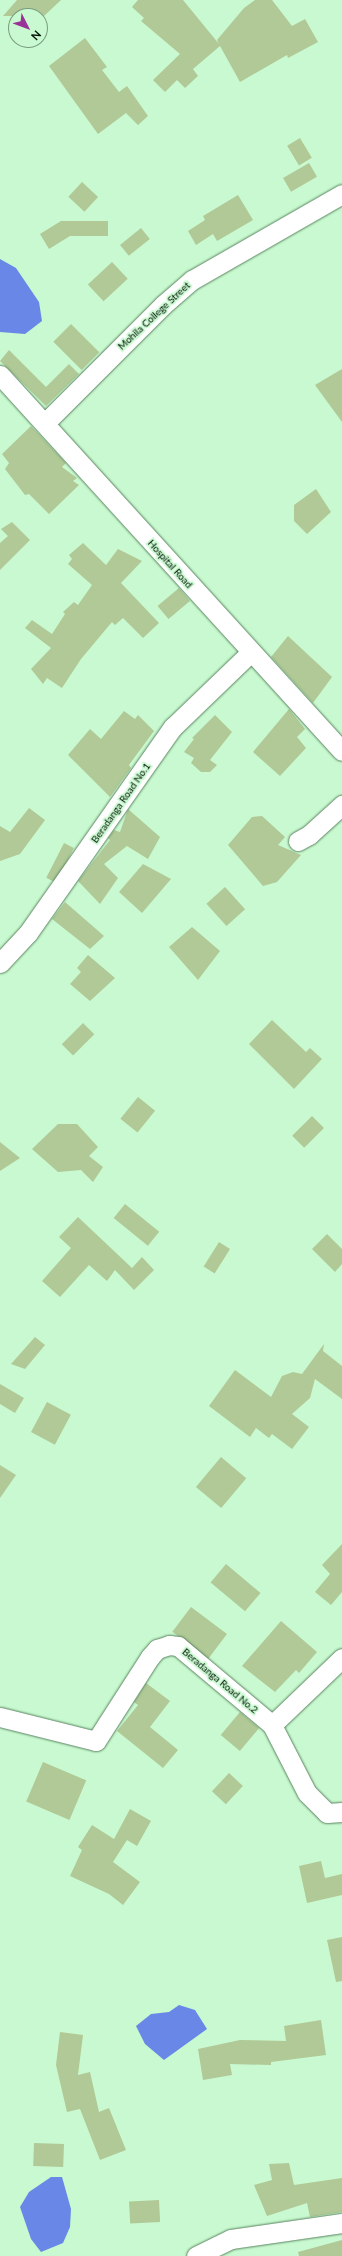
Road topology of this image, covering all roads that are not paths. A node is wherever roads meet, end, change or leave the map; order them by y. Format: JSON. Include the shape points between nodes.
{"nodes":[{"id":1,"x":342,"y":194,"type":"edge"},
{"id":2,"x":0,"y":375,"type":"edge"},
{"id":3,"x":45,"y":423,"type":"junction"},
{"id":4,"x":251,"y":652,"type":"junction"},
{"id":5,"x":342,"y":752,"type":"edge"},
{"id":6,"x":342,"y":805,"type":"edge"},
{"id":7,"x":298,"y":840,"type":"dead end"},
{"id":8,"x":0,"y":963,"type":"edge"},
{"id":9,"x":342,"y":1658,"type":"edge"},
{"id":10,"x":0,"y":1717,"type":"edge"},
{"id":11,"x":272,"y":1725,"type":"junction"},
{"id":12,"x":342,"y":1812,"type":"edge"},
{"id":13,"x":342,"y":2223,"type":"edge"},
{"id":14,"x":196,"y":2256,"type":"edge"}],
"edges":[{"from":1,"to":3,"type":"street","name":"Mohila College Street","via":[[192,280],[163,305]]},
{"from":2,"to":3,"type":"street","name":"Hospital Road"},
{"from":3,"to":4,"type":"street","name":"Hospital Road"},
{"from":4,"to":5,"type":"street","name":"Hospital Road"},
{"from":4,"to":8,"type":"street","name":"Beradanga Road No.1","via":[[173,727],[28,933]]},
{"from":6,"to":7,"type":"street","via":[[309,835]]},
{"from":9,"to":11,"type":"street"},
{"from":10,"to":11,"type":"street","name":"Beradanga Road No.2","via":[[96,1741],[150,1657],[157,1650],[169,1645],[178,1646]]},
{"from":11,"to":12,"type":"street","via":[[307,1794],[327,1812]]},
{"from":13,"to":14,"type":"street","via":[[231,2239]]}]}
